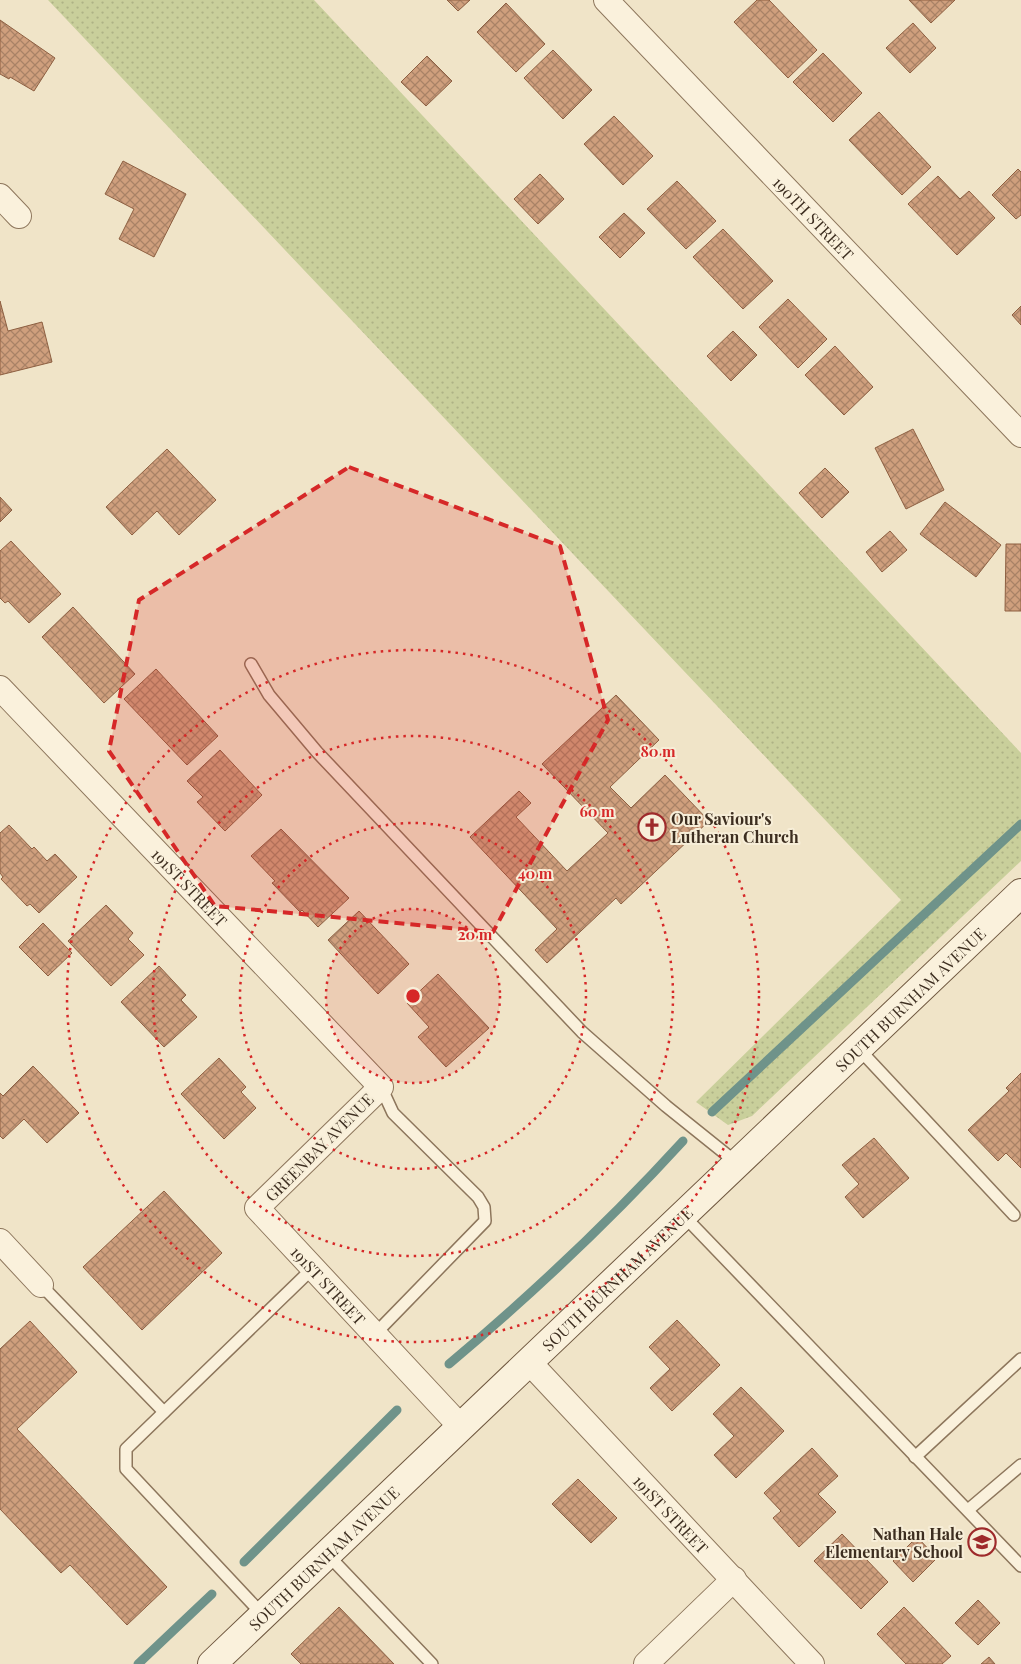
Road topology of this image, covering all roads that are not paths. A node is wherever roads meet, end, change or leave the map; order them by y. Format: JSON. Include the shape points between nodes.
{"nodes":[{"id":1,"x":606,"y":0,"type":"edge"},
{"id":2,"x":0,"y":196,"type":"edge"},
{"id":3,"x":19,"y":216,"type":"dead end"},
{"id":4,"x":1021,"y":435,"type":"edge"},
{"id":5,"x":251,"y":664,"type":"dead end"},
{"id":6,"x":0,"y":688,"type":"edge"},
{"id":7,"x":1021,"y":893,"type":"edge"},
{"id":8,"x":858,"y":1048,"type":"junction"},
{"id":9,"x":381,"y":1087,"type":"junction"},
{"id":10,"x":737,"y":1163,"type":"junction"},
{"id":11,"x":258,"y":1208,"type":"joint"},
{"id":12,"x":683,"y":1215,"type":"junction"},
{"id":13,"x":1014,"y":1215,"type":"dead end"},
{"id":14,"x":0,"y":1241,"type":"edge"},
{"id":15,"x":313,"y":1268,"type":"junction"},
{"id":16,"x":41,"y":1285,"type":"joint"},
{"id":17,"x":375,"y":1334,"type":"junction"},
{"id":18,"x":1021,"y":1359,"type":"edge"},
{"id":19,"x":529,"y":1362,"type":"junction"},
{"id":20,"x":164,"y":1412,"type":"junction"},
{"id":21,"x":461,"y":1427,"type":"junction"},
{"id":22,"x":916,"y":1456,"type":"junction"},
{"id":23,"x":1021,"y":1465,"type":"edge"},
{"id":24,"x":968,"y":1510,"type":"junction"},
{"id":25,"x":328,"y":1554,"type":"junction"},
{"id":26,"x":1021,"y":1566,"type":"edge"},
{"id":27,"x":734,"y":1579,"type":"junction"},
{"id":28,"x":264,"y":1615,"type":"junction"},
{"id":29,"x":212,"y":1664,"type":"edge"},
{"id":30,"x":432,"y":1664,"type":"edge"},
{"id":31,"x":646,"y":1664,"type":"edge"},
{"id":32,"x":812,"y":1664,"type":"edge"}],
"edges":[{"from":1,"to":4,"type":"street","name":"190TH STREET"},
{"from":2,"to":3,"type":"street"},
{"from":5,"to":10,"type":"lane","via":[[269,695],[317,752],[582,1032]]},
{"from":6,"to":9,"type":"street","name":"191ST STREET"},
{"from":7,"to":8,"type":"main road","name":"SOUTH BURNHAM AVENUE"},
{"from":8,"to":10,"type":"main road","name":"SOUTH BURNHAM AVENUE"},
{"from":8,"to":13,"type":"lane"},
{"from":9,"to":11,"type":"street","name":"GREENBAY AVENUE"},
{"from":9,"to":17,"type":"lane","via":[[393,1113],[478,1197],[484,1207],[485,1221]]},
{"from":10,"to":12,"type":"main road","name":"SOUTH BURNHAM AVENUE"},
{"from":11,"to":15,"type":"street","name":"191ST STREET"},
{"from":12,"to":19,"type":"main road","name":"SOUTH BURNHAM AVENUE"},
{"from":12,"to":22,"type":"lane"},
{"from":14,"to":16,"type":"street"},
{"from":15,"to":17,"type":"street","name":"191ST STREET"},
{"from":15,"to":20,"type":"lane"},
{"from":16,"to":20,"type":"lane"},
{"from":17,"to":21,"type":"street","name":"191ST STREET"},
{"from":18,"to":22,"type":"lane"},
{"from":19,"to":21,"type":"main road","name":"SOUTH BURNHAM AVENUE"},
{"from":19,"to":27,"type":"street","name":"191ST STREET"},
{"from":20,"to":28,"type":"lane","via":[[126,1449],[126,1469]]},
{"from":21,"to":25,"type":"main road","name":"SOUTH BURNHAM AVENUE"},
{"from":22,"to":24,"type":"lane"},
{"from":23,"to":24,"type":"lane"},
{"from":24,"to":26,"type":"lane"},
{"from":25,"to":28,"type":"main road","name":"SOUTH BURNHAM AVENUE"},
{"from":25,"to":30,"type":"lane"},
{"from":27,"to":31,"type":"street"},
{"from":27,"to":32,"type":"street","name":"191ST STREET"},
{"from":28,"to":29,"type":"main road","name":"SOUTH BURNHAM AVENUE"}]}
